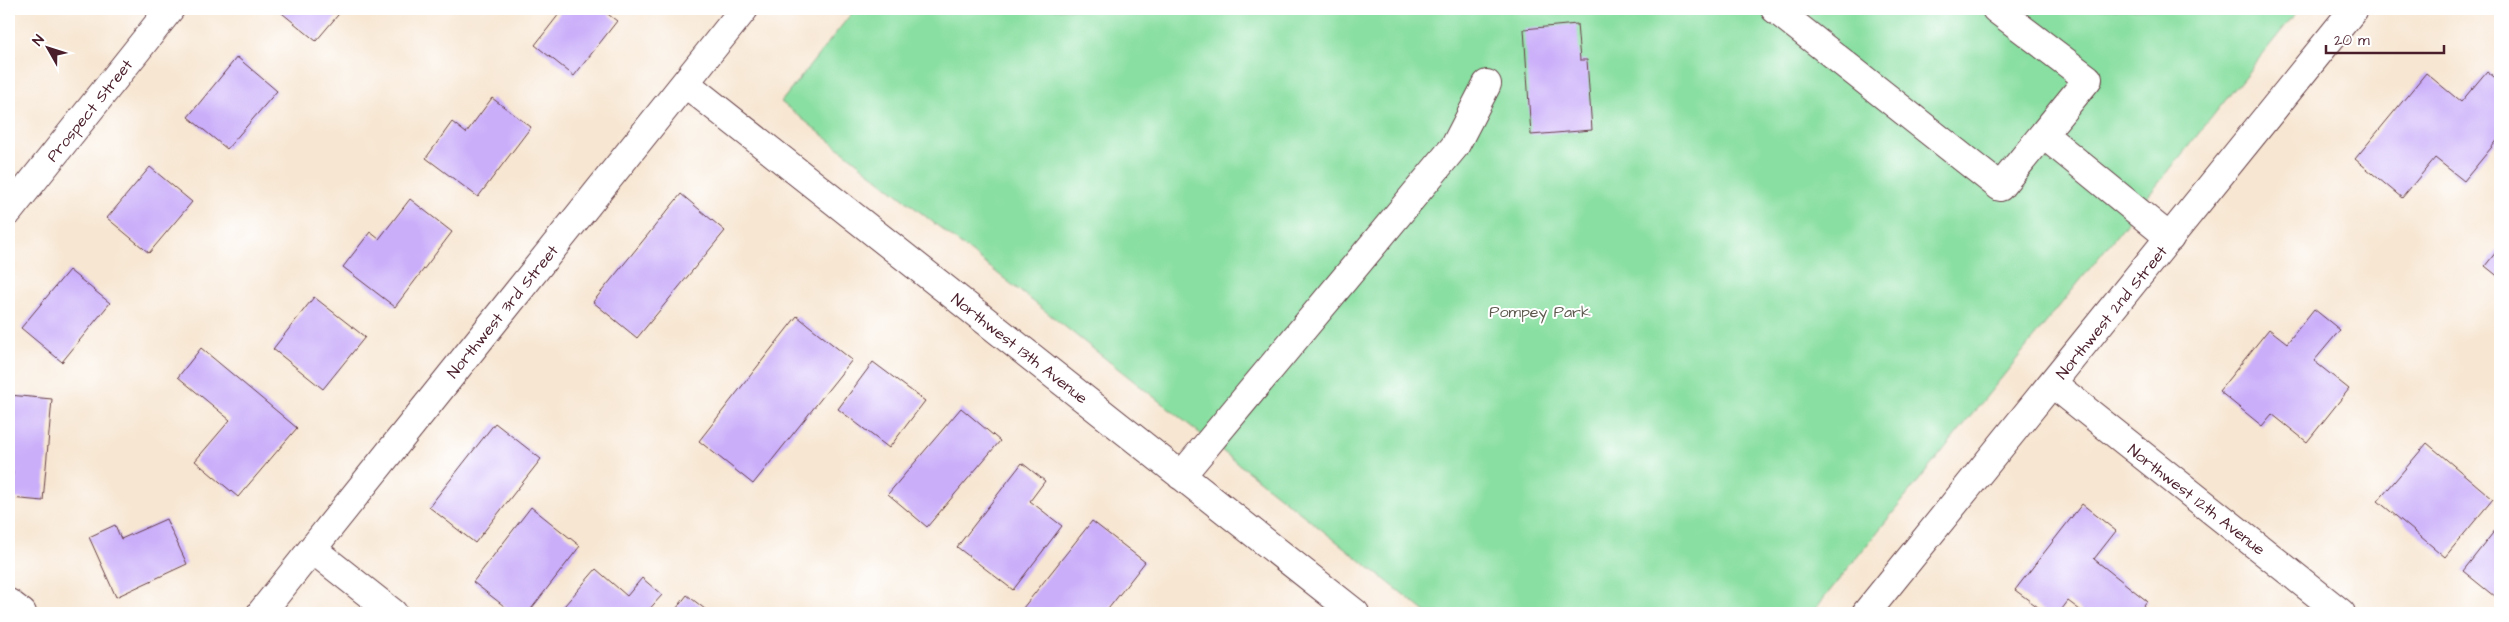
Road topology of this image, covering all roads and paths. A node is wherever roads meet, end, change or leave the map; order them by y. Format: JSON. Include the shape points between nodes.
{"nodes":[{"id":1,"x":170,"y":9,"type":"edge"},
{"id":2,"x":744,"y":9,"type":"edge"},
{"id":3,"x":1775,"y":9,"type":"edge"},
{"id":4,"x":1996,"y":9,"type":"edge"},
{"id":5,"x":2354,"y":9,"type":"edge"},
{"id":6,"x":685,"y":83,"type":"junction"},
{"id":7,"x":1487,"y":84,"type":"dead end"},
{"id":8,"x":2044,"y":135,"type":"junction"},
{"id":9,"x":9,"y":211,"type":"edge"},
{"id":10,"x":2170,"y":238,"type":"junction"},
{"id":11,"x":2053,"y":384,"type":"junction"},
{"id":12,"x":1181,"y":476,"type":"junction"},
{"id":13,"x":312,"y":549,"type":"junction"},
{"id":14,"x":9,"y":603,"type":"edge"},
{"id":15,"x":22,"y":613,"type":"edge"},
{"id":16,"x":261,"y":613,"type":"edge"},
{"id":17,"x":393,"y":613,"type":"edge"},
{"id":18,"x":1355,"y":613,"type":"edge"},
{"id":19,"x":1866,"y":613,"type":"edge"},
{"id":20,"x":2341,"y":613,"type":"edge"}],
"edges":[{"from":1,"to":9,"type":"street","name":"Prospect Street"},
{"from":2,"to":6,"type":"street","name":"Northwest 3rd Street"},
{"from":3,"to":8,"type":"street","via":[[2000,187]]},
{"from":4,"to":8,"type":"street","via":[[2088,79]]},
{"from":5,"to":10,"type":"street","name":"Northwest 2nd Street"},
{"from":6,"to":12,"type":"street","name":"Northwest 13th Avenue"},
{"from":6,"to":13,"type":"street","name":"Northwest 3rd Street"},
{"from":7,"to":12,"type":"street","via":[[1455,146]]},
{"from":8,"to":10,"type":"street"},
{"from":10,"to":11,"type":"street","name":"Northwest 2nd Street"},
{"from":11,"to":19,"type":"street","name":"Northwest 2nd Street"},
{"from":11,"to":20,"type":"street","name":"Northwest 12th Avenue"},
{"from":12,"to":18,"type":"street","name":"Northwest 13th Avenue"},
{"from":13,"to":16,"type":"street","name":"Northwest 3rd Street"},
{"from":13,"to":17,"type":"street"},
{"from":14,"to":15,"type":"street"}]}
